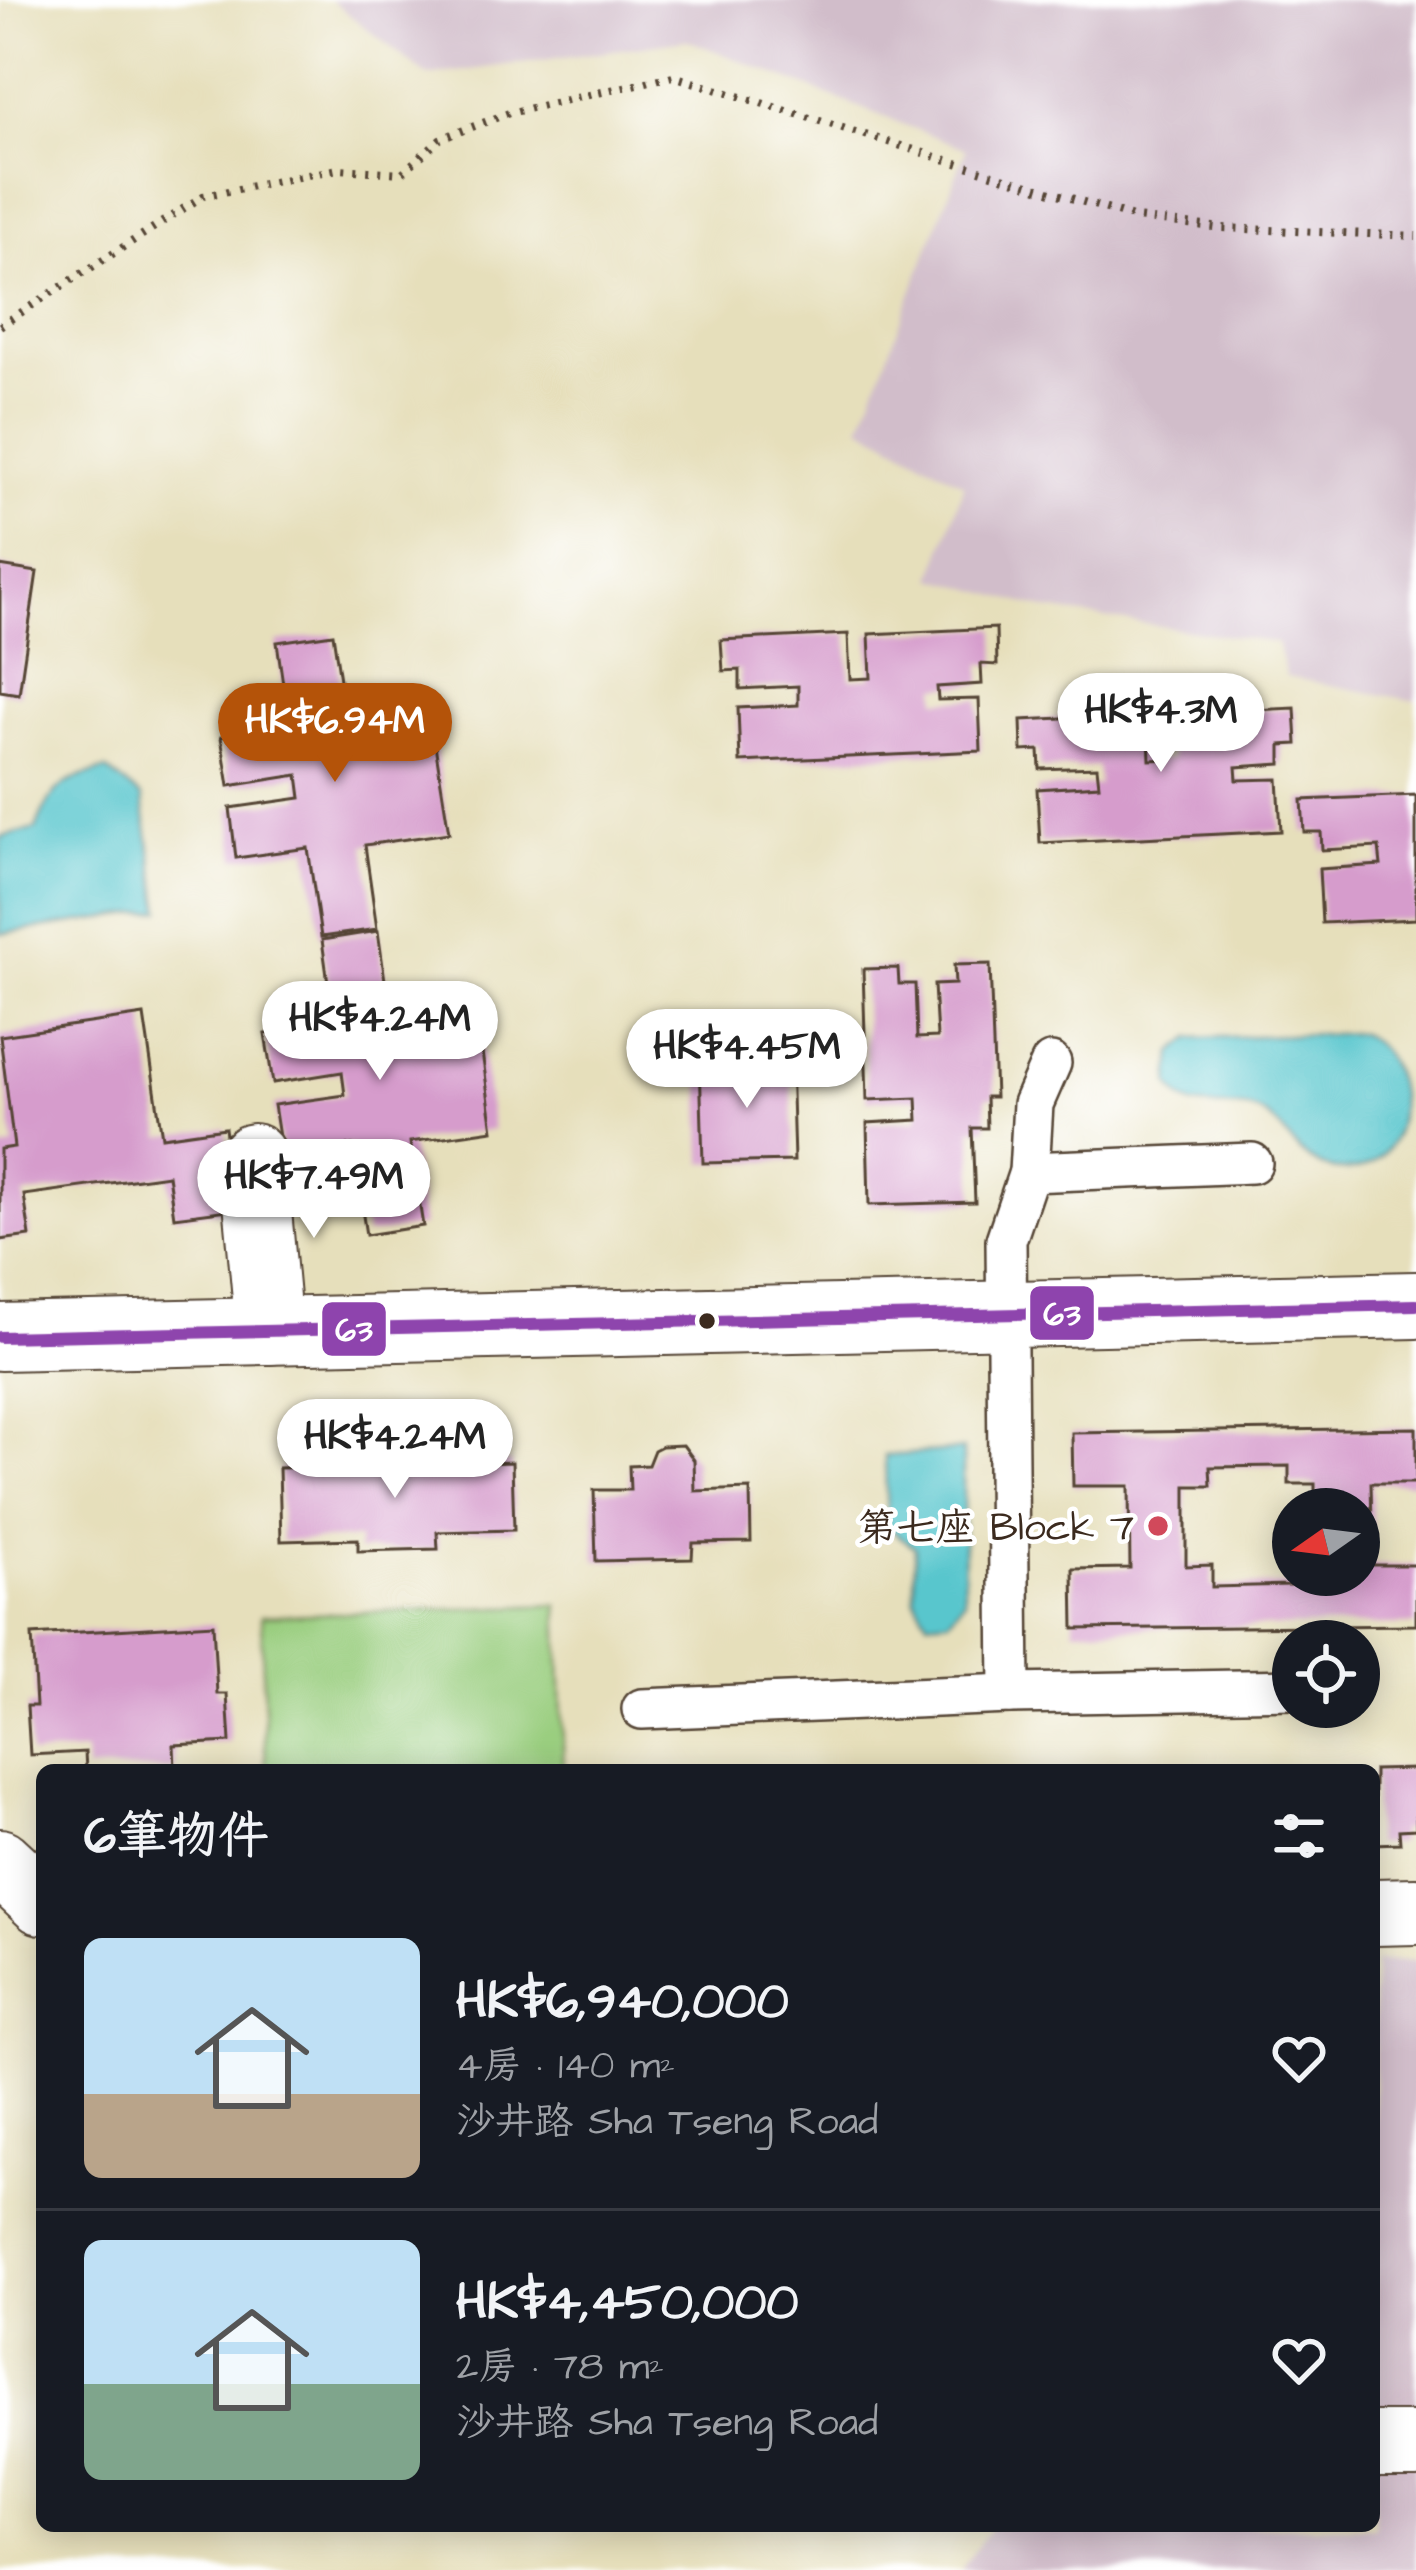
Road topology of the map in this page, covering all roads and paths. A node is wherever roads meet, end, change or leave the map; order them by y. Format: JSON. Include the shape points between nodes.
{"nodes":[{"id":1,"x":1416,"y":236,"type":"edge"},
{"id":2,"x":0,"y":326,"type":"edge"},
{"id":3,"x":1051,"y":1063,"type":"dead end"},
{"id":4,"x":253,"y":1157,"type":"dead end"},
{"id":5,"x":1252,"y":1163,"type":"dead end"},
{"id":6,"x":1029,"y":1172,"type":"junction"},
{"id":7,"x":1416,"y":1305,"type":"edge"},
{"id":8,"x":1006,"y":1313,"type":"junction"},
{"id":9,"x":269,"y":1331,"type":"junction"},
{"id":10,"x":0,"y":1337,"type":"edge"},
{"id":11,"x":1272,"y":1689,"type":"edge"},
{"id":12,"x":1010,"y":1694,"type":"junction"},
{"id":13,"x":642,"y":1709,"type":"dead end"},
{"id":14,"x":0,"y":1862,"type":"edge"},
{"id":15,"x":36,"y":1895,"type":"edge"},
{"id":16,"x":1416,"y":1911,"type":"edge"},
{"id":17,"x":1380,"y":1912,"type":"edge"},
{"id":18,"x":1380,"y":2445,"type":"edge"},
{"id":19,"x":1416,"y":2445,"type":"edge"}],
"edges":[{"from":1,"to":2,"type":"path","via":[[1136,218],[674,76],[509,112],[440,140],[402,173],[338,169],[203,196]]},
{"from":3,"to":6,"type":"lane","via":[[1034,1104]]},
{"from":4,"to":9,"type":"street"},
{"from":5,"to":6,"type":"lane"},
{"from":6,"to":8,"type":"lane","via":[[1006,1240]]},
{"from":7,"to":8,"type":"street"},
{"from":8,"to":9,"type":"street"},
{"from":8,"to":12,"type":"lane"},
{"from":9,"to":10,"type":"street"},
{"from":11,"to":12,"type":"lane"},
{"from":12,"to":13,"type":"lane"},
{"from":14,"to":15,"type":"street"},
{"from":16,"to":17,"type":"street"},
{"from":18,"to":19,"type":"street"}]}
